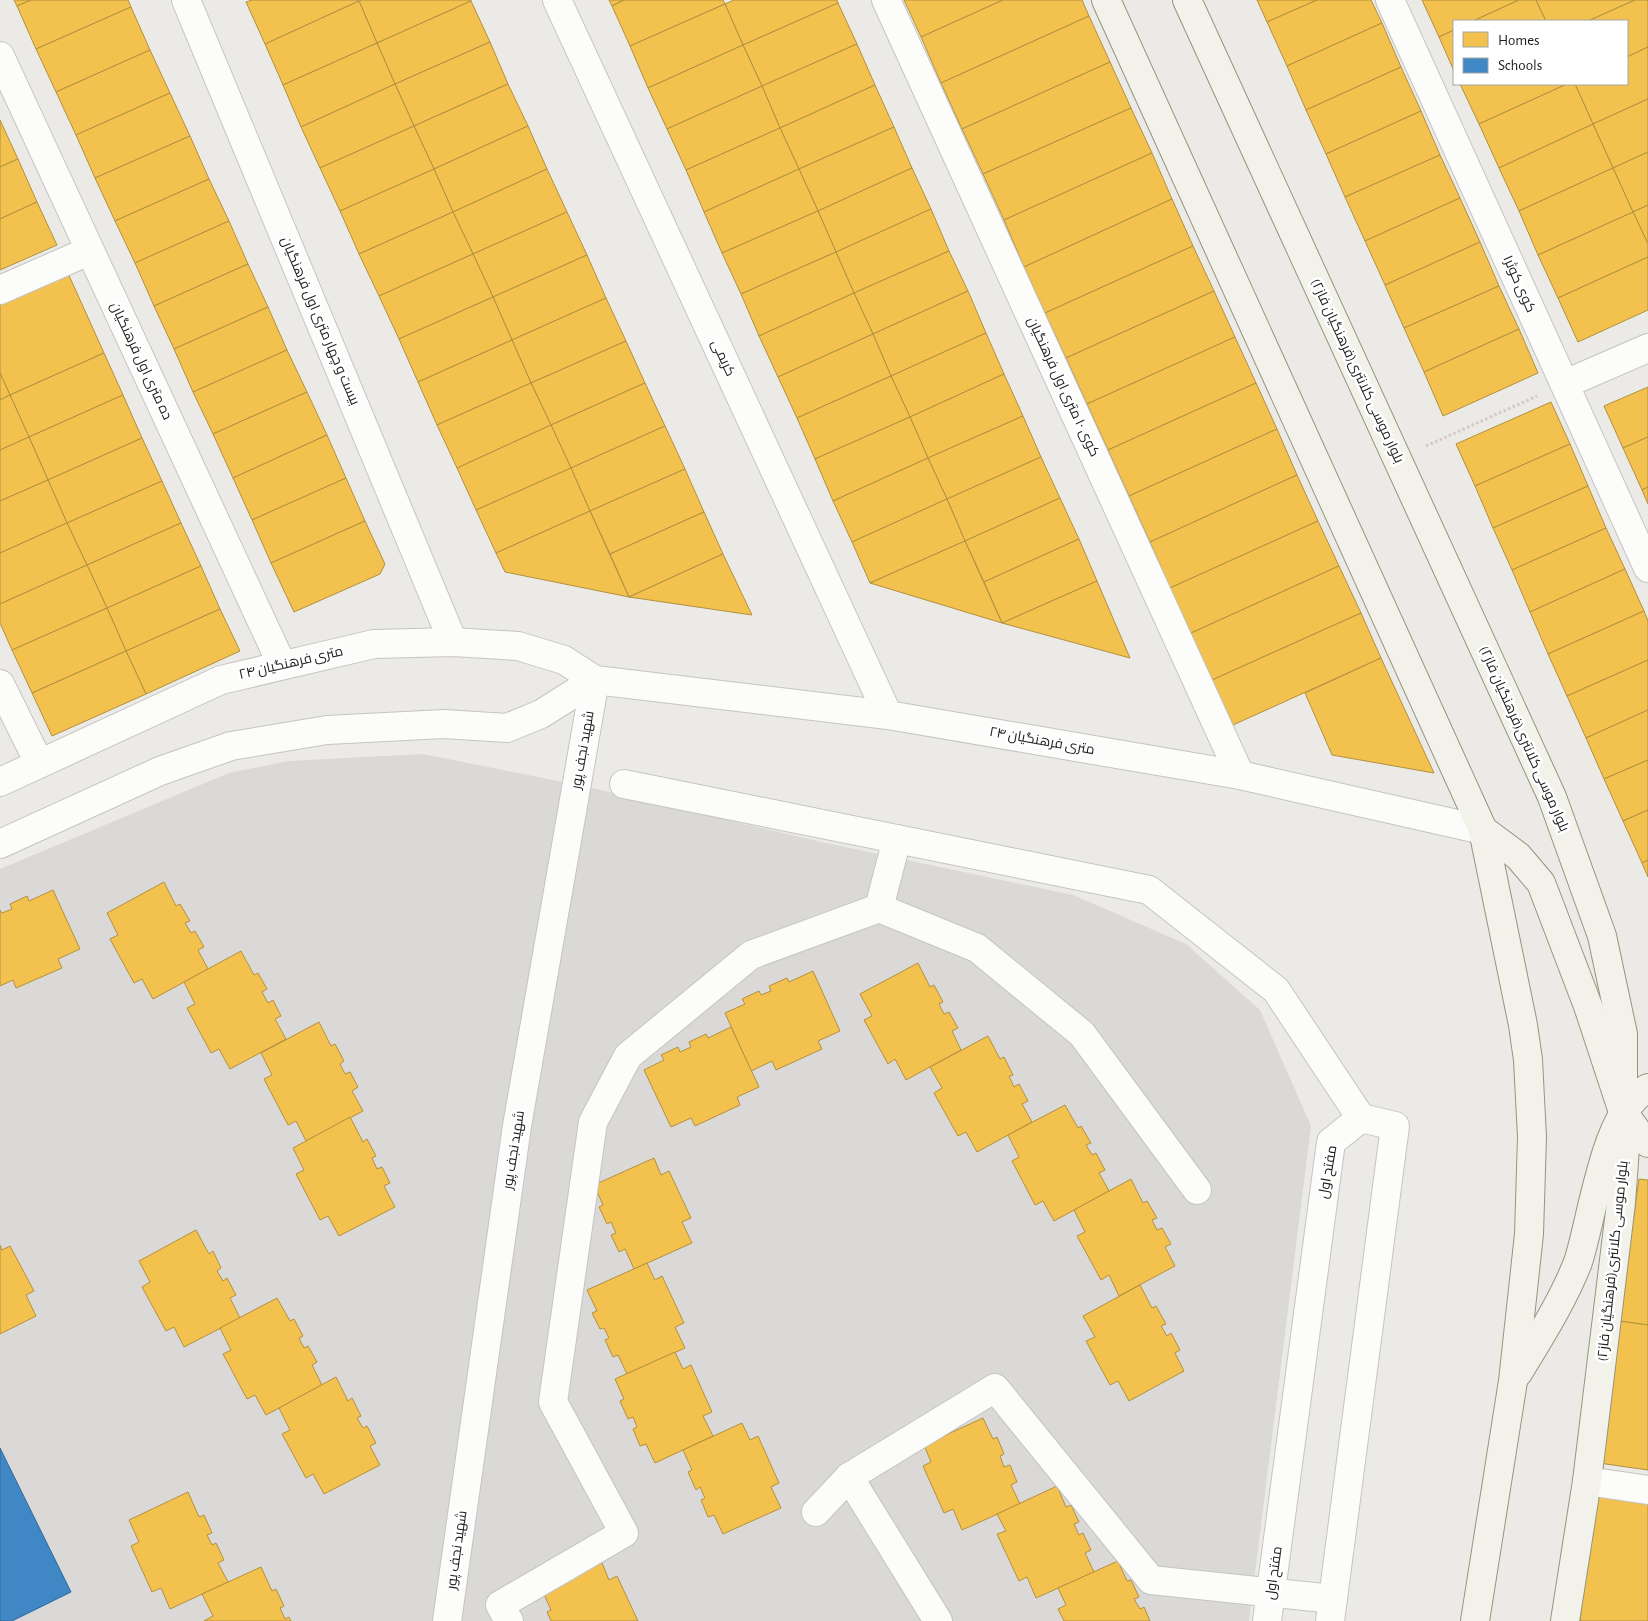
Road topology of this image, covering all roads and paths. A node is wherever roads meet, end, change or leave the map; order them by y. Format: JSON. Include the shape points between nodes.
{"nodes":[{"id":1,"x":186,"y":0,"type":"edge"},
{"id":2,"x":557,"y":0,"type":"edge"},
{"id":3,"x":886,"y":0,"type":"edge"},
{"id":4,"x":1106,"y":0,"type":"edge"},
{"id":5,"x":1187,"y":0,"type":"edge"},
{"id":6,"x":1390,"y":0,"type":"edge"},
{"id":7,"x":0,"y":56,"type":"edge"},
{"id":8,"x":89,"y":251,"type":"junction"},
{"id":9,"x":0,"y":290,"type":"edge"},
{"id":10,"x":1648,"y":348,"type":"edge"},
{"id":11,"x":1565,"y":384,"type":"junction"},
{"id":12,"x":1397,"y":459,"type":"junction"},
{"id":13,"x":1648,"y":568,"type":"edge"},
{"id":14,"x":453,"y":642,"type":"junction"},
{"id":15,"x":282,"y":665,"type":"junction"},
{"id":16,"x":595,"y":680,"type":"junction"},
{"id":17,"x":0,"y":684,"type":"edge"},
{"id":18,"x":888,"y":715,"type":"junction"},
{"id":19,"x":39,"y":762,"type":"junction"},
{"id":20,"x":1240,"y":775,"type":"junction"},
{"id":21,"x":0,"y":782,"type":"edge"},
{"id":22,"x":624,"y":784,"type":"dead end"},
{"id":23,"x":1483,"y":830,"type":"junction"},
{"id":24,"x":897,"y":839,"type":"junction"},
{"id":25,"x":0,"y":844,"type":"edge"},
{"id":26,"x":879,"y":908,"type":"junction"},
{"id":27,"x":1648,"y":1088,"type":"edge"},
{"id":28,"x":1623,"y":1112,"type":"junction"},
{"id":29,"x":1361,"y":1118,"type":"junction"},
{"id":30,"x":1648,"y":1143,"type":"edge"},
{"id":31,"x":1197,"y":1190,"type":"dead end"},
{"id":32,"x":1513,"y":1381,"type":"junction"},
{"id":33,"x":848,"y":1477,"type":"junction"},
{"id":34,"x":1587,"y":1481,"type":"junction"},
{"id":35,"x":1648,"y":1490,"type":"edge"},
{"id":36,"x":816,"y":1512,"type":"dead end"},
{"id":37,"x":1271,"y":1592,"type":"junction"},
{"id":38,"x":1332,"y":1610,"type":"edge"},
{"id":39,"x":447,"y":1621,"type":"edge"},
{"id":40,"x":509,"y":1621,"type":"edge"},
{"id":41,"x":938,"y":1621,"type":"edge"},
{"id":42,"x":1267,"y":1621,"type":"edge"},
{"id":43,"x":1475,"y":1621,"type":"edge"},
{"id":44,"x":1565,"y":1621,"type":"edge"}],
"edges":[{"from":1,"to":14,"type":"street","name":"بیست و چهار متری اول فرهنگیان"},
{"from":2,"to":18,"type":"street","name":"کریمی"},
{"from":3,"to":20,"type":"street","name":"کوی ۱۰ متری اول فرهنگیان"},
{"from":4,"to":23,"type":"main road"},
{"from":5,"to":12,"type":"main road","name":"بلوار موسی کلانتری(فرهنگیان فاز۲)"},
{"from":6,"to":11,"type":"street","name":"کوی کوثر۱"},
{"from":7,"to":8,"type":"street","name":"ده متری اول فرهنگیان"},
{"from":8,"to":9,"type":"street"},
{"from":8,"to":15,"type":"street","name":"ده متری اول فرهنگیان"},
{"from":10,"to":11,"type":"street"},
{"from":11,"to":12,"type":"path"},
{"from":11,"to":13,"type":"street","name":"کوی کوثر۱"},
{"from":12,"to":28,"type":"main road","name":"بلوار موسی کلانتری(فرهنگیان فاز۲)","via":[[1552,796],[1602,936],[1623,1034]]},
{"from":14,"to":15,"type":"street","name":"۲۴ متری فرهنگیان","via":[[374,644]]},
{"from":14,"to":16,"type":"street","name":"۲۴ متری فرهنگیان","via":[[518,646],[564,660]]},
{"from":15,"to":19,"type":"street","name":"۲۴ متری فرهنگیان","via":[[220,680]]},
{"from":16,"to":18,"type":"street","name":"۲۴ متری فرهنگیان"},
{"from":16,"to":25,"type":"street","via":[[542,714],[507,728],[444,724],[327,730],[231,746],[160,771]]},
{"from":16,"to":39,"type":"street","name":"شهید نجف پور","via":[[518,1126]]},
{"from":17,"to":19,"type":"street"},
{"from":18,"to":20,"type":"street","name":"۲۴ متری فرهنگیان"},
{"from":19,"to":21,"type":"street","name":"۲۴ متری فرهنگیان"},
{"from":20,"to":23,"type":"street","name":"۲۴ متری فرهنگیان"},
{"from":22,"to":24,"type":"street"},
{"from":23,"to":28,"type":"main road","via":[[1518,856],[1542,884],[1588,1006]]},
{"from":23,"to":32,"type":"main road","via":[[1524,1025],[1528,1060],[1532,1137],[1529,1234]]},
{"from":24,"to":26,"type":"street"},
{"from":24,"to":29,"type":"street","via":[[1149,890],[1276,990]]},
{"from":26,"to":31,"type":"street","via":[[977,948],[1082,1034]]},
{"from":26,"to":40,"type":"street","via":[[751,955],[628,1056],[593,1122],[553,1402],[624,1533],[500,1606]]},
{"from":27,"to":28,"type":"main road"},
{"from":28,"to":30,"type":"main road"},
{"from":28,"to":32,"type":"main road","via":[[1609,1145],[1577,1262],[1555,1311]]},
{"from":28,"to":34,"type":"main road","name":"بلوار موسی کلانتری(فرهنگیان فاز۲)","via":[[1622,1203]]},
{"from":29,"to":37,"type":"street","name":"مفتح اول","via":[[1331,1142]]},
{"from":29,"to":38,"type":"street","via":[[1395,1126]]},
{"from":32,"to":43,"type":"main road"},
{"from":33,"to":36,"type":"street"},
{"from":33,"to":37,"type":"street","via":[[996,1388],[1152,1580]]},
{"from":33,"to":41,"type":"street"},
{"from":34,"to":35,"type":"street"},
{"from":34,"to":44,"type":"main road","name":"بلوار موسی کلانتری(فرهنگیان فاز۲)"},
{"from":37,"to":38,"type":"street"},
{"from":37,"to":42,"type":"street","name":"مفتح اول"}]}
